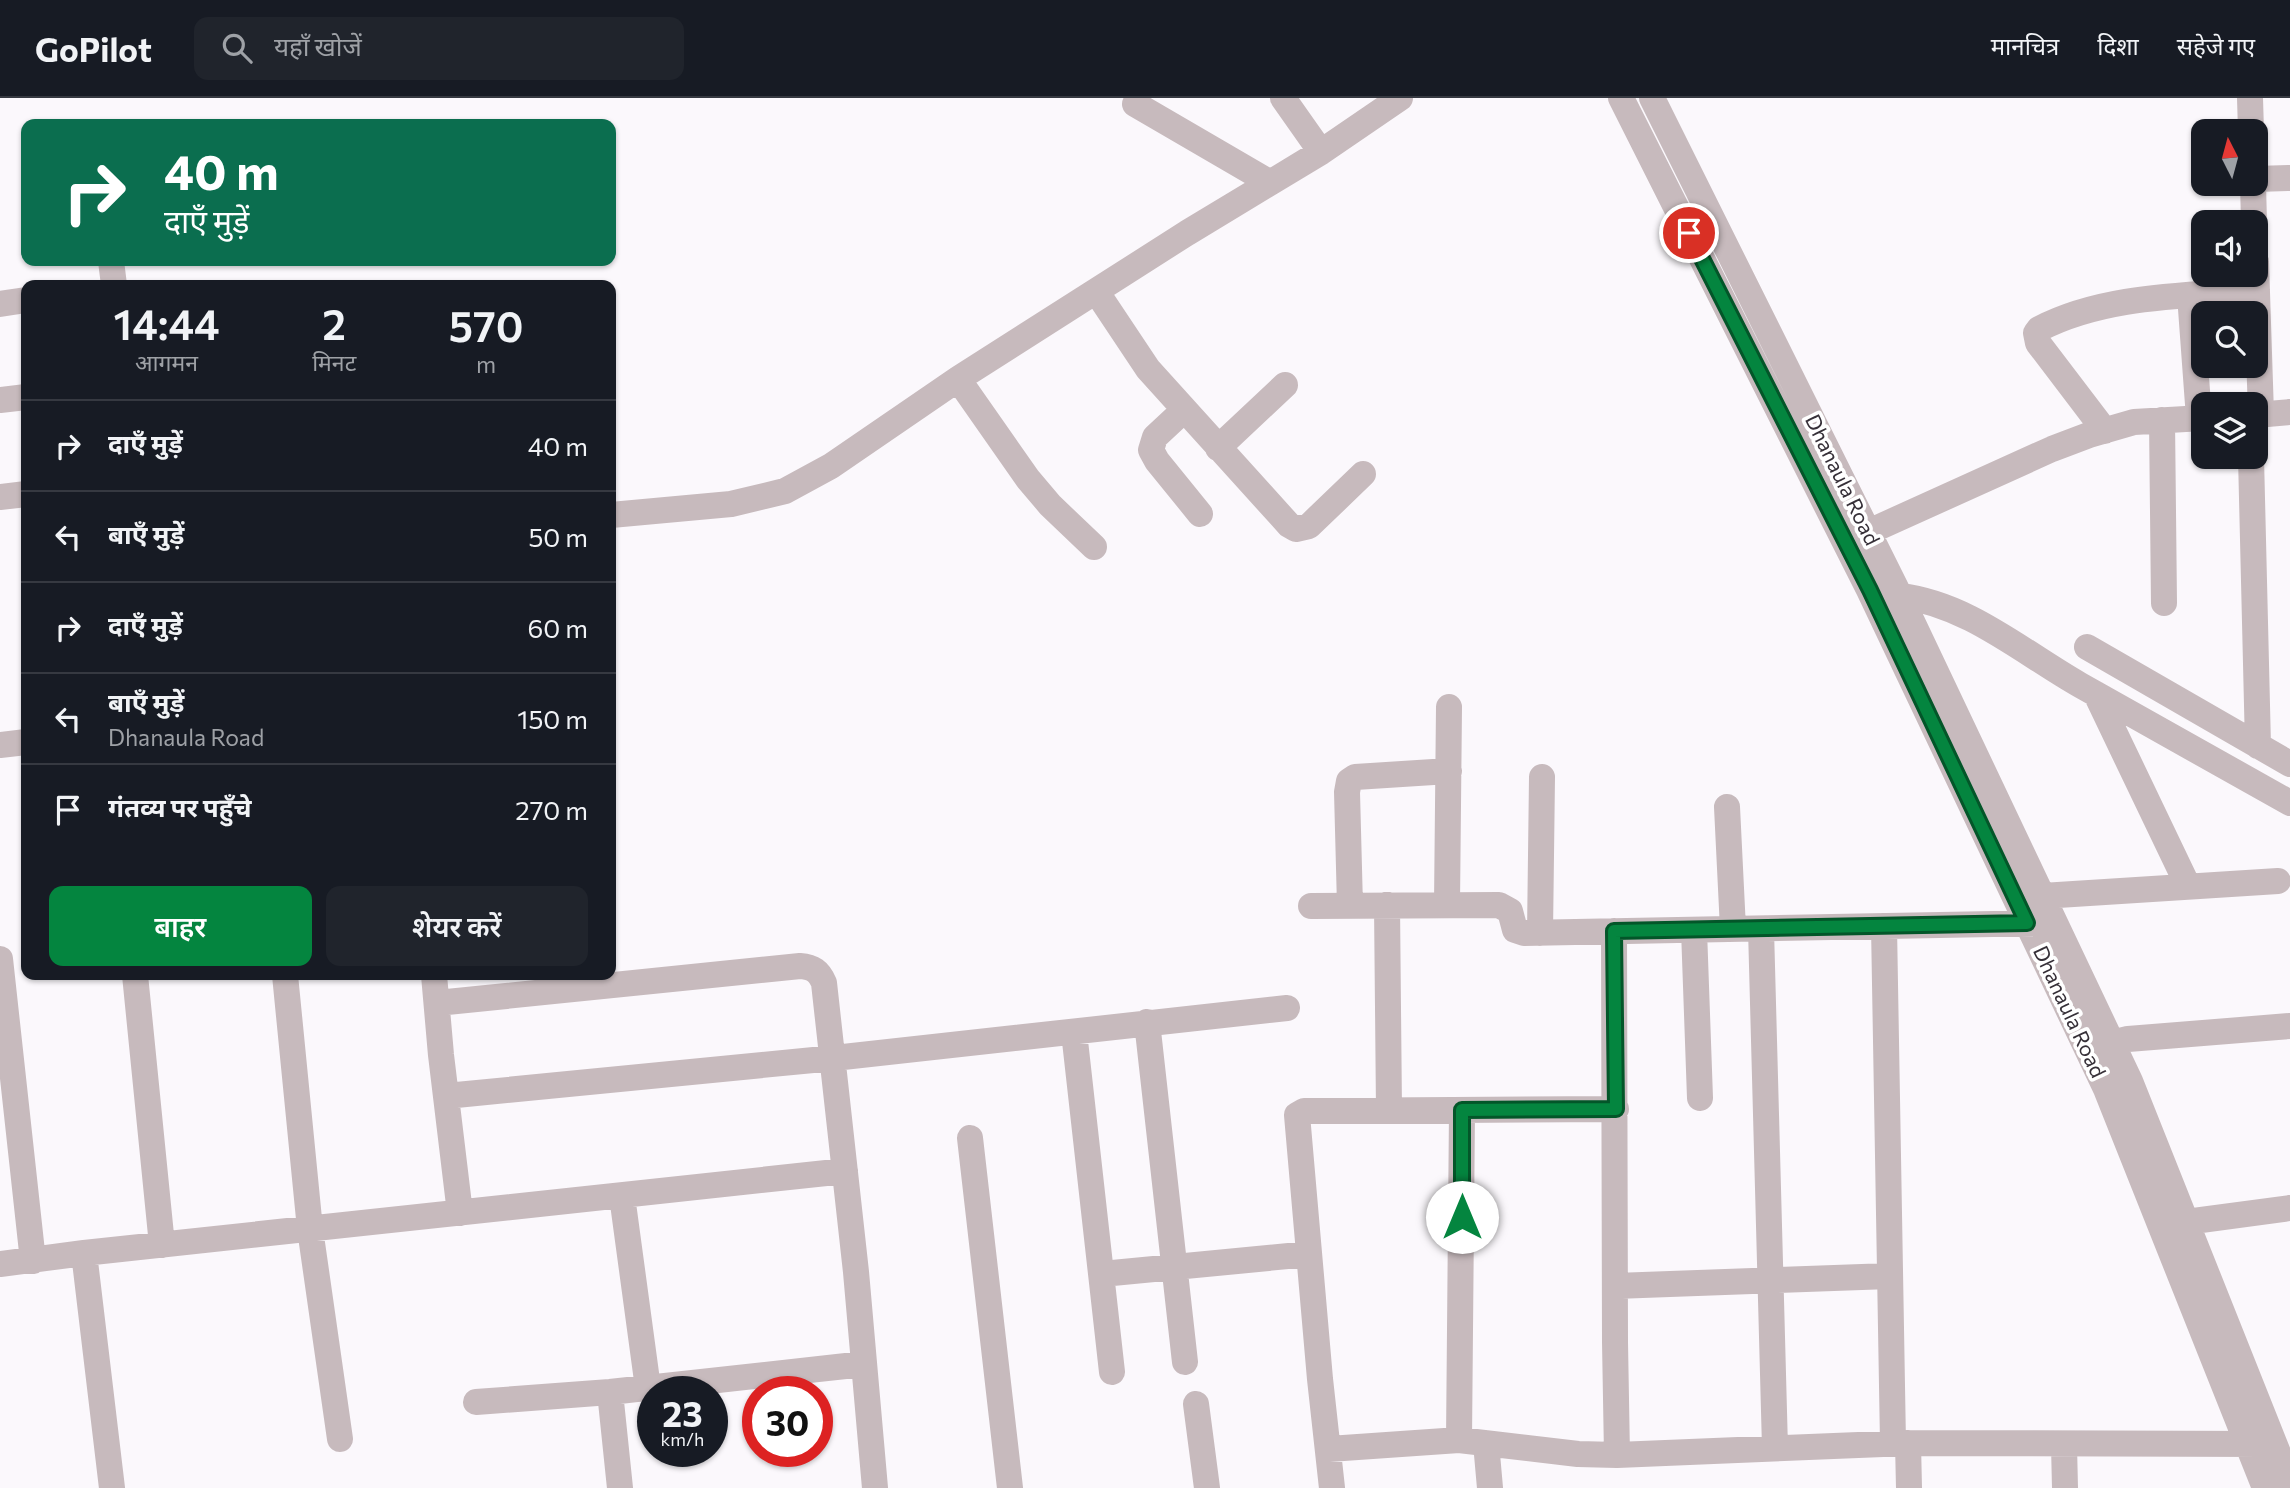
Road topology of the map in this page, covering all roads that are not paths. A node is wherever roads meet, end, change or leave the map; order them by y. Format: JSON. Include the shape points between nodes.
{"nodes":[{"id":1,"x":1283,"y":98,"type":"edge"},
{"id":2,"x":1400,"y":98,"type":"edge"},
{"id":3,"x":1653,"y":98,"type":"edge"},
{"id":4,"x":2250,"y":98,"type":"edge"},
{"id":5,"x":1135,"y":104,"type":"dead end"},
{"id":6,"x":1624,"y":104,"type":"edge"},
{"id":7,"x":1370,"y":106,"type":"edge"},
{"id":8,"x":2251,"y":119,"type":"edge"},
{"id":9,"x":1321,"y":152,"type":"junction"},
{"id":10,"x":2290,"y":178,"type":"edge"},
{"id":11,"x":2268,"y":179,"type":"edge"},
{"id":12,"x":1269,"y":182,"type":"junction"},
{"id":13,"x":2257,"y":287,"type":"edge"},
{"id":14,"x":2257,"y":290,"type":"junction"},
{"id":15,"x":1096,"y":291,"type":"junction"},
{"id":16,"x":2190,"y":295,"type":"junction"},
{"id":17,"x":21,"y":301,"type":"edge"},
{"id":18,"x":0,"y":303,"type":"edge"},
{"id":19,"x":958,"y":379,"type":"junction"},
{"id":20,"x":1285,"y":385,"type":"dead end"},
{"id":21,"x":2199,"y":392,"type":"edge"},
{"id":22,"x":2259,"y":392,"type":"edge"},
{"id":23,"x":21,"y":398,"type":"edge"},
{"id":24,"x":0,"y":400,"type":"edge"},
{"id":25,"x":1184,"y":410,"type":"junction"},
{"id":26,"x":2290,"y":412,"type":"edge"},
{"id":27,"x":2268,"y":413,"type":"edge"},
{"id":28,"x":2191,"y":419,"type":"edge"},
{"id":29,"x":2162,"y":420,"type":"junction"},
{"id":30,"x":2105,"y":430,"type":"junction"},
{"id":31,"x":1218,"y":448,"type":"junction"},
{"id":32,"x":2251,"y":469,"type":"edge"},
{"id":33,"x":1363,"y":474,"type":"dead end"},
{"id":34,"x":21,"y":495,"type":"edge"},
{"id":35,"x":0,"y":497,"type":"edge"},
{"id":36,"x":1200,"y":514,"type":"dead end"},
{"id":37,"x":616,"y":515,"type":"edge"},
{"id":38,"x":1856,"y":538,"type":"junction"},
{"id":39,"x":1094,"y":547,"type":"dead end"},
{"id":40,"x":1900,"y":596,"type":"junction"},
{"id":41,"x":2164,"y":603,"type":"dead end"},
{"id":42,"x":2087,"y":647,"type":"dead end"},
{"id":43,"x":2096,"y":694,"type":"junction"},
{"id":44,"x":1449,"y":708,"type":"dead end"},
{"id":45,"x":21,"y":743,"type":"edge"},
{"id":46,"x":0,"y":745,"type":"edge"},
{"id":47,"x":2258,"y":746,"type":"junction"},
{"id":48,"x":2290,"y":764,"type":"edge"},
{"id":49,"x":1448,"y":771,"type":"junction"},
{"id":50,"x":1542,"y":777,"type":"dead end"},
{"id":51,"x":2290,"y":803,"type":"edge"},
{"id":52,"x":1727,"y":807,"type":"dead end"},
{"id":53,"x":2278,"y":881,"type":"dead end"},
{"id":54,"x":2188,"y":886,"type":"junction"},
{"id":55,"x":2042,"y":896,"type":"junction"},
{"id":56,"x":1387,"y":905,"type":"junction"},
{"id":57,"x":1447,"y":905,"type":"junction"},
{"id":58,"x":1311,"y":906,"type":"dead end"},
{"id":59,"x":1350,"y":906,"type":"junction"},
{"id":60,"x":2055,"y":922,"type":"junction"},
{"id":61,"x":2027,"y":923,"type":"junction"},
{"id":62,"x":1884,"y":926,"type":"junction"},
{"id":63,"x":1733,"y":929,"type":"junction"},
{"id":64,"x":1761,"y":929,"type":"junction"},
{"id":65,"x":1694,"y":930,"type":"junction"},
{"id":66,"x":1614,"y":931,"type":"junction"},
{"id":67,"x":1540,"y":933,"type":"junction"},
{"id":68,"x":0,"y":959,"type":"edge"},
{"id":69,"x":136,"y":980,"type":"edge"},
{"id":70,"x":285,"y":980,"type":"edge"},
{"id":71,"x":435,"y":980,"type":"edge"},
{"id":72,"x":437,"y":1003,"type":"junction"},
{"id":73,"x":1287,"y":1008,"type":"dead end"},
{"id":74,"x":1147,"y":1022,"type":"junction"},
{"id":75,"x":2290,"y":1027,"type":"edge"},
{"id":76,"x":1074,"y":1032,"type":"junction"},
{"id":77,"x":2099,"y":1045,"type":"junction"},
{"id":78,"x":834,"y":1058,"type":"junction"},
{"id":79,"x":446,"y":1096,"type":"junction"},
{"id":80,"x":1700,"y":1098,"type":"dead end"},
{"id":81,"x":1616,"y":1109,"type":"junction"},
{"id":82,"x":1389,"y":1110,"type":"junction"},
{"id":83,"x":1462,"y":1110,"type":"junction"},
{"id":84,"x":970,"y":1138,"type":"dead end"},
{"id":85,"x":845,"y":1171,"type":"junction"},
{"id":86,"x":622,"y":1196,"type":"junction"},
{"id":87,"x":2290,"y":1208,"type":"edge"},
{"id":88,"x":460,"y":1213,"type":"junction"},
{"id":89,"x":2186,"y":1222,"type":"junction"},
{"id":90,"x":310,"y":1229,"type":"junction"},
{"id":91,"x":162,"y":1245,"type":"junction"},
{"id":92,"x":85,"y":1253,"type":"junction"},
{"id":93,"x":1309,"y":1254,"type":"junction"},
{"id":94,"x":33,"y":1261,"type":"junction"},
{"id":95,"x":0,"y":1264,"type":"edge"},
{"id":96,"x":1174,"y":1268,"type":"junction"},
{"id":97,"x":1102,"y":1274,"type":"junction"},
{"id":98,"x":1890,"y":1276,"type":"junction"},
{"id":99,"x":1770,"y":1281,"type":"junction"},
{"id":100,"x":1615,"y":1286,"type":"junction"},
{"id":101,"x":1185,"y":1362,"type":"dead end"},
{"id":102,"x":863,"y":1364,"type":"junction"},
{"id":103,"x":1112,"y":1372,"type":"dead end"},
{"id":104,"x":646,"y":1376,"type":"edge"},
{"id":105,"x":728,"y":1379,"type":"edge"},
{"id":106,"x":637,"y":1389,"type":"edge"},
{"id":107,"x":610,"y":1392,"type":"junction"},
{"id":108,"x":476,"y":1402,"type":"dead end"},
{"id":109,"x":1196,"y":1404,"type":"dead end"},
{"id":110,"x":340,"y":1439,"type":"dead end"},
{"id":111,"x":1459,"y":1440,"type":"junction"},
{"id":112,"x":1486,"y":1443,"type":"junction"},
{"id":113,"x":1900,"y":1443,"type":"junction"},
{"id":114,"x":2271,"y":1443,"type":"edge"},
{"id":115,"x":2064,"y":1444,"type":"junction"},
{"id":116,"x":1775,"y":1448,"type":"junction"},
{"id":117,"x":1329,"y":1449,"type":"junction"},
{"id":118,"x":1617,"y":1455,"type":"junction"},
{"id":119,"x":2290,"y":1483,"type":"edge"},
{"id":120,"x":112,"y":1488,"type":"edge"},
{"id":121,"x":620,"y":1488,"type":"edge"},
{"id":122,"x":876,"y":1488,"type":"edge"},
{"id":123,"x":1010,"y":1488,"type":"edge"},
{"id":124,"x":1207,"y":1488,"type":"edge"},
{"id":125,"x":1332,"y":1488,"type":"edge"},
{"id":126,"x":1490,"y":1488,"type":"edge"},
{"id":127,"x":1909,"y":1488,"type":"edge"},
{"id":128,"x":2065,"y":1488,"type":"edge"},
{"id":129,"x":2265,"y":1488,"type":"edge"}],
"edges":[{"from":1,"to":9,"type":"street"},
{"from":2,"to":7,"type":"street"},
{"from":3,"to":6,"type":"street"},
{"from":3,"to":38,"type":"street","name":"Dhanaula Road"},
{"from":4,"to":8,"type":"street"},
{"from":5,"to":12,"type":"street"},
{"from":6,"to":38,"type":"street","name":"Dhanaula Road"},
{"from":7,"to":9,"type":"street"},
{"from":9,"to":12,"type":"street"},
{"from":10,"to":11,"type":"street"},
{"from":12,"to":15,"type":"street"},
{"from":13,"to":14,"type":"street"},
{"from":14,"to":16,"type":"street"},
{"from":14,"to":22,"type":"street"},
{"from":15,"to":19,"type":"street"},
{"from":15,"to":25,"type":"street","via":[[1148,369]]},
{"from":16,"to":21,"type":"street"},
{"from":16,"to":30,"type":"street","via":[[2098,308],[2046,325],[2036,333],[2038,343]]},
{"from":17,"to":18,"type":"street"},
{"from":19,"to":37,"type":"street","via":[[831,466],[785,491],[731,504]]},
{"from":19,"to":39,"type":"street","via":[[1028,479]]},
{"from":20,"to":31,"type":"street"},
{"from":23,"to":24,"type":"street"},
{"from":25,"to":31,"type":"street"},
{"from":25,"to":36,"type":"street","via":[[1155,437],[1151,450]]},
{"from":26,"to":27,"type":"street"},
{"from":28,"to":29,"type":"street"},
{"from":29,"to":30,"type":"street"},
{"from":29,"to":41,"type":"street"},
{"from":30,"to":38,"type":"street","via":[[2052,449]]},
{"from":31,"to":33,"type":"street","via":[[1296,529],[1309,526]]},
{"from":32,"to":47,"type":"street"},
{"from":34,"to":35,"type":"street"},
{"from":38,"to":40,"type":"street","name":"Dhanaula Road"},
{"from":38,"to":61,"type":"street","name":"Dhanaula Road"},
{"from":40,"to":43,"type":"street","via":[[1951,608]]},
{"from":40,"to":55,"type":"street","name":"Dhanaula Road"},
{"from":42,"to":47,"type":"street"},
{"from":43,"to":51,"type":"street"},
{"from":43,"to":54,"type":"street"},
{"from":44,"to":49,"type":"street"},
{"from":45,"to":46,"type":"street"},
{"from":47,"to":48,"type":"street"},
{"from":49,"to":57,"type":"street"},
{"from":49,"to":59,"type":"street","via":[[1349,780]]},
{"from":50,"to":67,"type":"street"},
{"from":52,"to":63,"type":"street"},
{"from":53,"to":54,"type":"street"},
{"from":54,"to":55,"type":"street"},
{"from":55,"to":60,"type":"street","name":"Dhanaula Road"},
{"from":56,"to":57,"type":"street"},
{"from":56,"to":59,"type":"street"},
{"from":56,"to":82,"type":"street"},
{"from":57,"to":67,"type":"street","via":[[1504,906],[1515,930]]},
{"from":58,"to":59,"type":"street"},
{"from":60,"to":61,"type":"street"},
{"from":60,"to":77,"type":"street","name":"Dhanaula Road"},
{"from":61,"to":62,"type":"street"},
{"from":61,"to":77,"type":"street","name":"Dhanaula Road"},
{"from":62,"to":64,"type":"street"},
{"from":62,"to":98,"type":"street"},
{"from":63,"to":64,"type":"street"},
{"from":63,"to":65,"type":"street"},
{"from":64,"to":99,"type":"street"},
{"from":65,"to":66,"type":"street"},
{"from":65,"to":80,"type":"street"},
{"from":66,"to":67,"type":"street"},
{"from":66,"to":81,"type":"street"},
{"from":68,"to":94,"type":"street"},
{"from":69,"to":91,"type":"street"},
{"from":70,"to":90,"type":"street"},
{"from":71,"to":72,"type":"street"},
{"from":72,"to":78,"type":"street","via":[[800,965],[820,973],[824,983]]},
{"from":72,"to":79,"type":"street"},
{"from":73,"to":74,"type":"street"},
{"from":74,"to":76,"type":"street"},
{"from":74,"to":96,"type":"street"},
{"from":75,"to":77,"type":"street"},
{"from":76,"to":78,"type":"street"},
{"from":76,"to":97,"type":"street"},
{"from":77,"to":89,"type":"street","name":"Dhanaula Road","via":[[2130,1081]]},
{"from":77,"to":114,"type":"street","name":"Dhanaula Road","via":[[2106,1089]]},
{"from":78,"to":79,"type":"street"},
{"from":78,"to":85,"type":"street"},
{"from":79,"to":88,"type":"street"},
{"from":81,"to":83,"type":"street"},
{"from":81,"to":100,"type":"street"},
{"from":82,"to":83,"type":"street"},
{"from":82,"to":93,"type":"street","via":[[1304,1111],[1297,1115]]},
{"from":83,"to":111,"type":"street"},
{"from":84,"to":123,"type":"street"},
{"from":85,"to":86,"type":"street"},
{"from":85,"to":102,"type":"street"},
{"from":86,"to":88,"type":"street"},
{"from":86,"to":104,"type":"street"},
{"from":87,"to":89,"type":"street"},
{"from":88,"to":90,"type":"street"},
{"from":89,"to":114,"type":"street","name":"Dhanaula Road"},
{"from":90,"to":91,"type":"street"},
{"from":90,"to":110,"type":"street"},
{"from":91,"to":92,"type":"street"},
{"from":92,"to":94,"type":"street"},
{"from":92,"to":120,"type":"street"},
{"from":93,"to":96,"type":"street"},
{"from":93,"to":117,"type":"street"},
{"from":94,"to":95,"type":"street"},
{"from":96,"to":97,"type":"street"},
{"from":96,"to":101,"type":"street"},
{"from":97,"to":103,"type":"street"},
{"from":98,"to":99,"type":"street"},
{"from":98,"to":113,"type":"street"},
{"from":99,"to":100,"type":"street"},
{"from":99,"to":116,"type":"street"},
{"from":100,"to":118,"type":"street"},
{"from":102,"to":105,"type":"street"},
{"from":102,"to":122,"type":"street"},
{"from":106,"to":107,"type":"street"},
{"from":107,"to":108,"type":"street"},
{"from":107,"to":121,"type":"street"},
{"from":109,"to":124,"type":"street"},
{"from":111,"to":112,"type":"street"},
{"from":111,"to":117,"type":"street"},
{"from":112,"to":118,"type":"street"},
{"from":112,"to":126,"type":"street"},
{"from":113,"to":115,"type":"street"},
{"from":113,"to":116,"type":"street"},
{"from":113,"to":127,"type":"street"},
{"from":114,"to":115,"type":"street"},
{"from":114,"to":119,"type":"street","name":"Dhanaula Road"},
{"from":114,"to":129,"type":"street","name":"Dhanaula Road"},
{"from":115,"to":128,"type":"street"},
{"from":116,"to":118,"type":"street"},
{"from":117,"to":125,"type":"street"}]}
